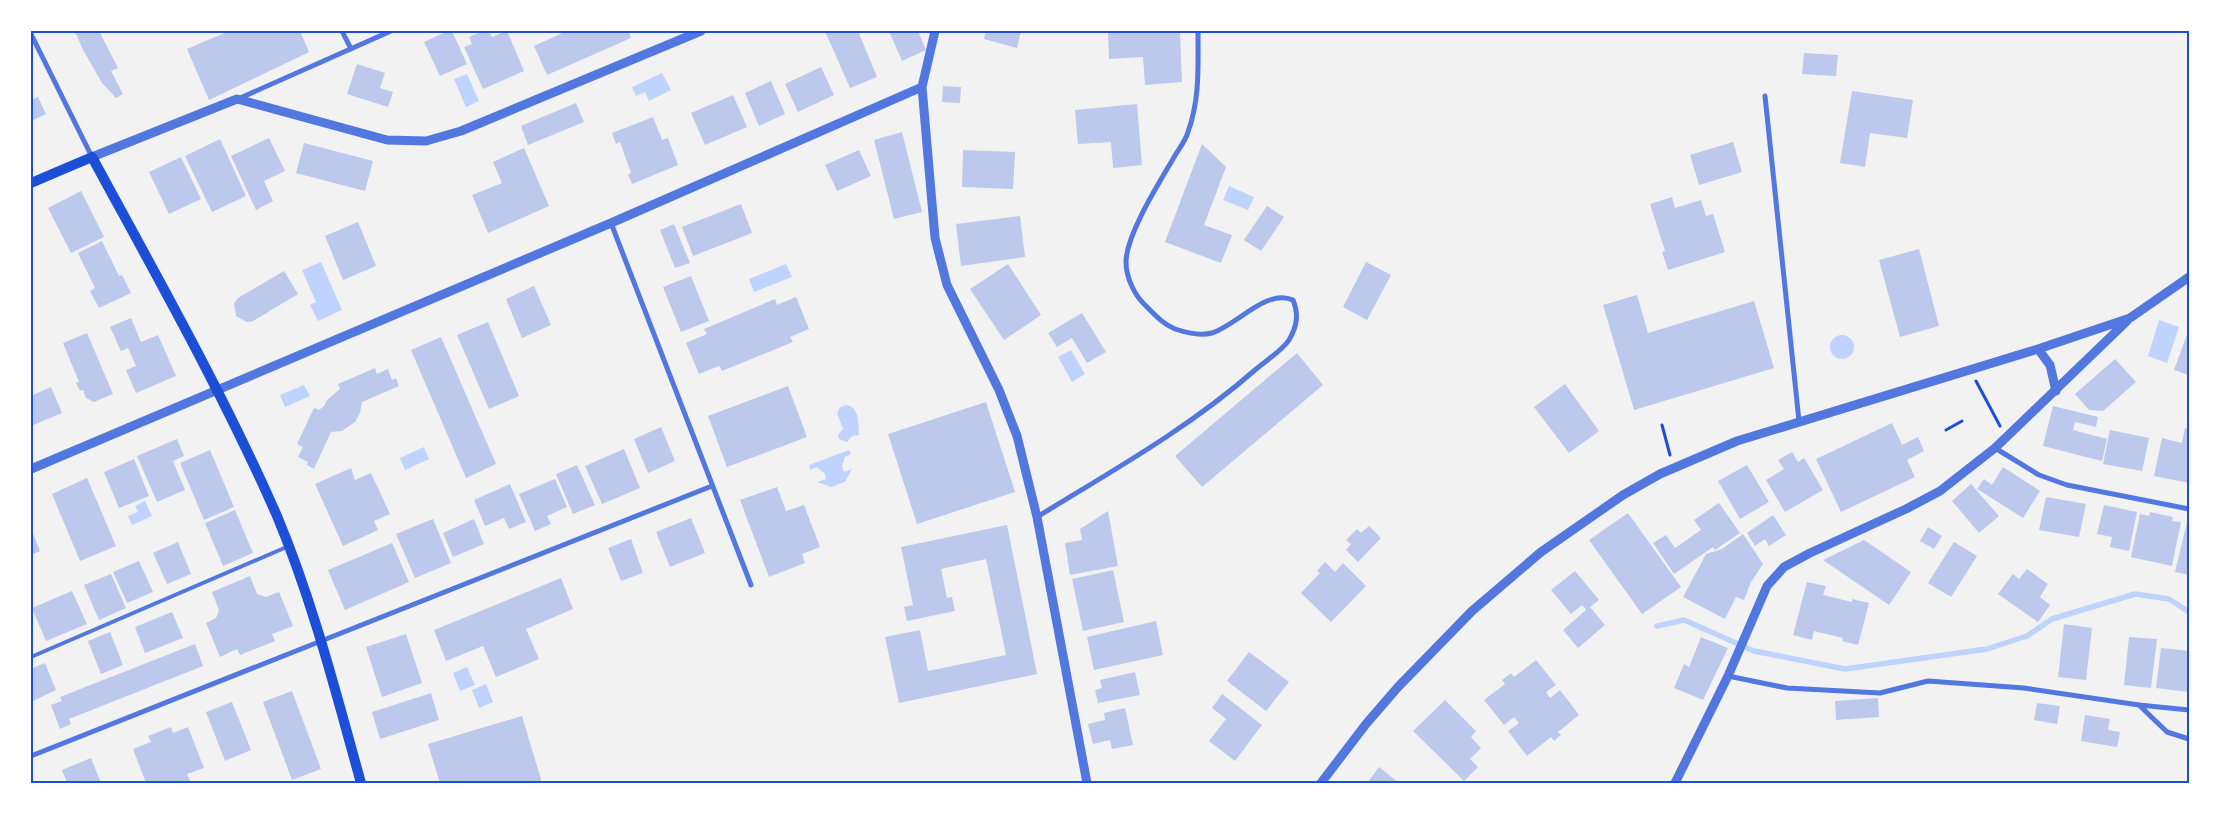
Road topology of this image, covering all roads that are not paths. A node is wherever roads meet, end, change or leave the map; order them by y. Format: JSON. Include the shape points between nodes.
{"nodes":[{"id":1,"x":342,"y":31,"type":"edge"},
{"id":2,"x":391,"y":31,"type":"edge"},
{"id":3,"x":701,"y":31,"type":"edge"},
{"id":4,"x":935,"y":31,"type":"edge"},
{"id":5,"x":1198,"y":31,"type":"edge"},
{"id":6,"x":31,"y":34,"type":"edge"},
{"id":7,"x":351,"y":49,"type":"junction"},
{"id":8,"x":922,"y":87,"type":"junction"},
{"id":9,"x":1765,"y":96,"type":"dead end"},
{"id":10,"x":237,"y":99,"type":"junction"},
{"id":11,"x":92,"y":157,"type":"junction"},
{"id":12,"x":31,"y":183,"type":"edge"},
{"id":13,"x":611,"y":223,"type":"junction"},
{"id":14,"x":2189,"y":277,"type":"edge"},
{"id":15,"x":2130,"y":318,"type":"junction"},
{"id":16,"x":2038,"y":349,"type":"junction"},
{"id":17,"x":217,"y":390,"type":"junction"},
{"id":18,"x":2056,"y":390,"type":"junction"},
{"id":19,"x":1799,"y":421,"type":"junction"},
{"id":20,"x":1995,"y":448,"type":"junction"},
{"id":21,"x":31,"y":469,"type":"edge"},
{"id":22,"x":712,"y":486,"type":"junction"},
{"id":23,"x":2189,"y":509,"type":"edge"},
{"id":24,"x":1037,"y":517,"type":"junction"},
{"id":25,"x":289,"y":546,"type":"junction"},
{"id":26,"x":751,"y":584,"type":"dead end"},
{"id":27,"x":321,"y":641,"type":"junction"},
{"id":28,"x":31,"y":657,"type":"edge"},
{"id":29,"x":1728,"y":676,"type":"junction"},
{"id":30,"x":2139,"y":705,"type":"junction"},
{"id":31,"x":2189,"y":710,"type":"edge"},
{"id":32,"x":2189,"y":739,"type":"edge"},
{"id":33,"x":31,"y":756,"type":"edge"},
{"id":34,"x":361,"y":783,"type":"edge"},
{"id":35,"x":1087,"y":783,"type":"edge"},
{"id":36,"x":1322,"y":783,"type":"edge"},
{"id":37,"x":1675,"y":783,"type":"edge"}],
"edges":[{"from":1,"to":7,"type":"street"},
{"from":2,"to":7,"type":"street"},
{"from":3,"to":10,"type":"street","via":[[461,131],[426,141],[387,140]]},
{"from":4,"to":8,"type":"street"},
{"from":5,"to":24,"type":"street","via":[[1196,109],[1187,135],[1132,236],[1126,262],[1129,277],[1137,298],[1166,325],[1190,334],[1210,333],[1226,327],[1274,297],[1285,296],[1293,300],[1297,323],[1288,341],[1224,397],[1166,438]]},
{"from":6,"to":11,"type":"street"},
{"from":7,"to":10,"type":"street"},
{"from":8,"to":13,"type":"street"},
{"from":8,"to":24,"type":"street","via":[[935,238],[947,285],[1014,427]]},
{"from":9,"to":19,"type":"street"},
{"from":10,"to":11,"type":"street"},
{"from":11,"to":12,"type":"main road"},
{"from":11,"to":17,"type":"main road"},
{"from":13,"to":17,"type":"street"},
{"from":13,"to":22,"type":"street"},
{"from":14,"to":15,"type":"street"},
{"from":15,"to":16,"type":"street"},
{"from":15,"to":18,"type":"street"},
{"from":16,"to":18,"type":"street","via":[[2050,365]]},
{"from":16,"to":19,"type":"street"},
{"from":17,"to":21,"type":"street"},
{"from":17,"to":25,"type":"main road"},
{"from":18,"to":20,"type":"street"},
{"from":19,"to":36,"type":"street","via":[[1736,441],[1674,468],[1623,495],[1541,552],[1472,612],[1392,694]]},
{"from":20,"to":23,"type":"street","via":[[2039,475],[2067,485]]},
{"from":20,"to":29,"type":"street","via":[[1940,491],[1784,567],[1767,586]]},
{"from":22,"to":26,"type":"street"},
{"from":22,"to":27,"type":"street"},
{"from":24,"to":35,"type":"street"},
{"from":25,"to":27,"type":"main road"},
{"from":25,"to":28,"type":"lane"},
{"from":27,"to":33,"type":"street"},
{"from":27,"to":34,"type":"main road"},
{"from":29,"to":30,"type":"street","via":[[1787,688],[1880,693],[1928,681],[2024,688]]},
{"from":29,"to":37,"type":"street"},
{"from":30,"to":31,"type":"street"},
{"from":30,"to":32,"type":"street","via":[[2167,732]]}]}
